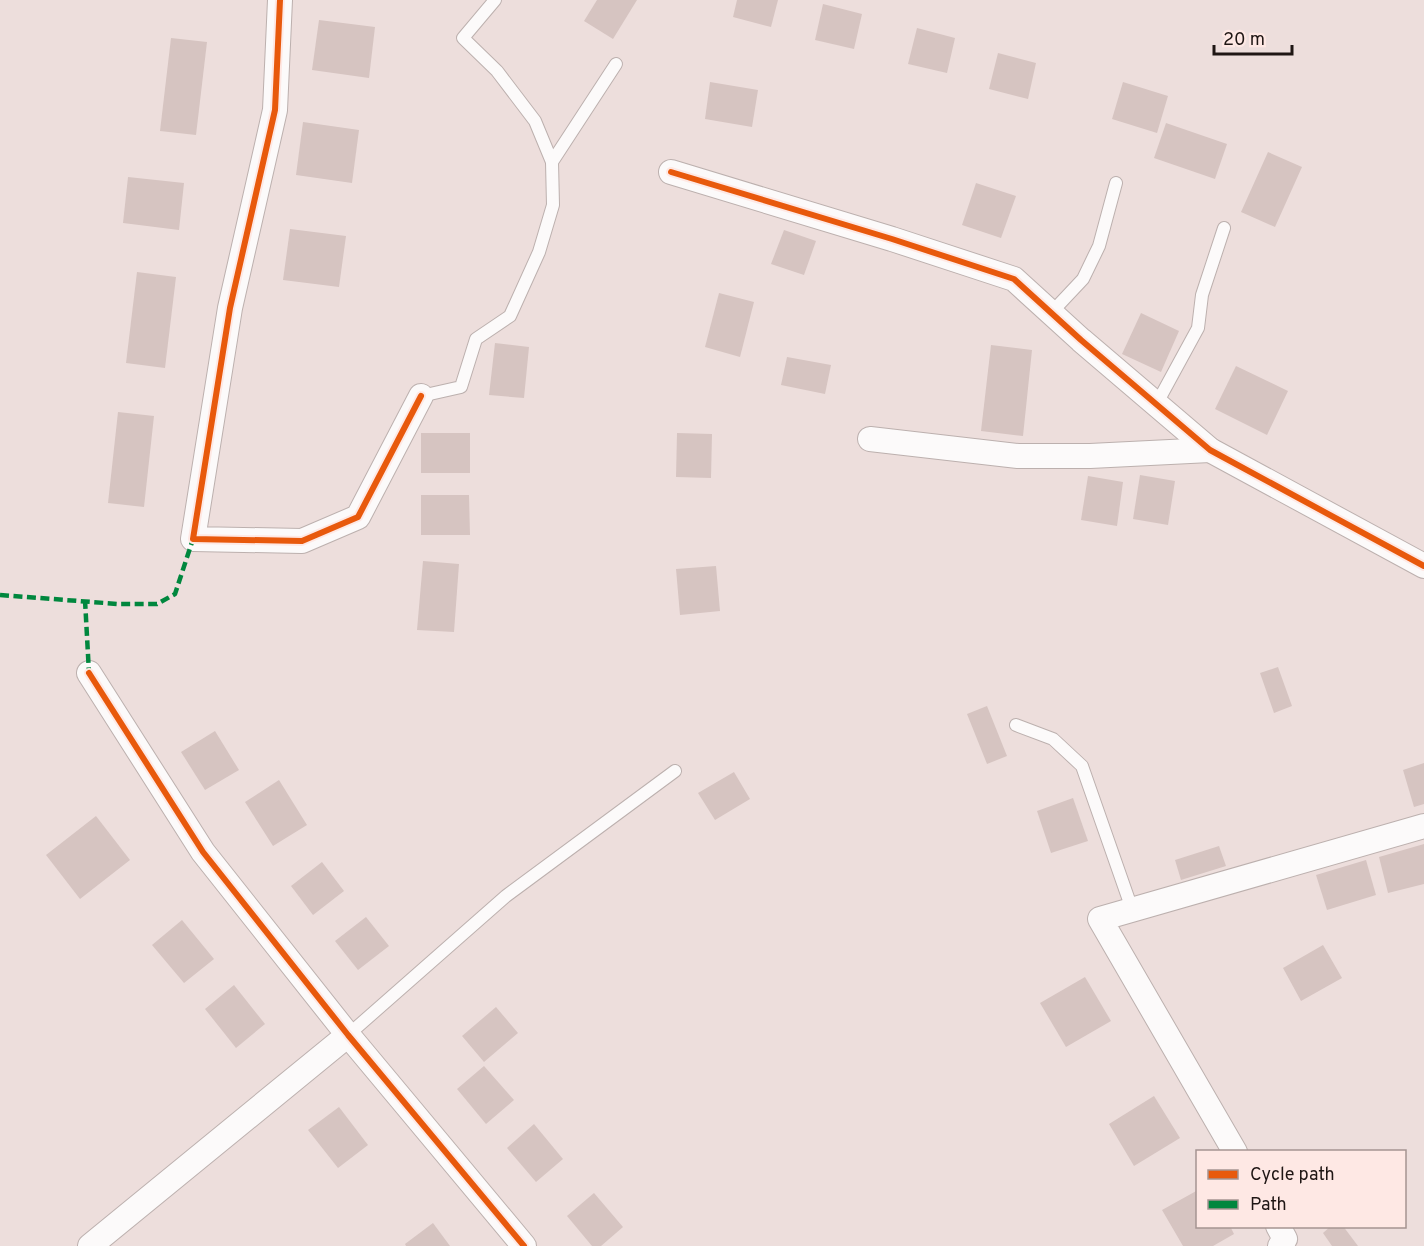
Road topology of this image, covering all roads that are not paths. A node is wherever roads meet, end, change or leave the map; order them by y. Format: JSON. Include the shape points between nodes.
{"nodes":[{"id":1,"x":280,"y":0,"type":"edge"},
{"id":2,"x":495,"y":0,"type":"edge"},
{"id":3,"x":616,"y":64,"type":"dead end"},
{"id":4,"x":552,"y":162,"type":"junction"},
{"id":5,"x":670,"y":171,"type":"dead end"},
{"id":6,"x":1116,"y":183,"type":"dead end"},
{"id":7,"x":1224,"y":228,"type":"dead end"},
{"id":8,"x":1051,"y":313,"type":"junction"},
{"id":9,"x":421,"y":396,"type":"joint"},
{"id":10,"x":1156,"y":405,"type":"junction"},
{"id":11,"x":870,"y":439,"type":"dead end"},
{"id":12,"x":1210,"y":450,"type":"junction"},
{"id":13,"x":1424,"y":566,"type":"edge"},
{"id":14,"x":88,"y":673,"type":"dead end"},
{"id":15,"x":1016,"y":724,"type":"dead end"},
{"id":16,"x":675,"y":771,"type":"dead end"},
{"id":17,"x":1424,"y":826,"type":"edge"},
{"id":18,"x":1132,"y":909,"type":"junction"},
{"id":19,"x":348,"y":1035,"type":"junction"},
{"id":20,"x":1234,"y":1150,"type":"edge"},
{"id":21,"x":1279,"y":1228,"type":"edge"},
{"id":22,"x":90,"y":1246,"type":"edge"},
{"id":23,"x":524,"y":1246,"type":"edge"},
{"id":24,"x":1280,"y":1246,"type":"edge"}],
"edges":[{"from":1,"to":9,"type":"street","via":[[274,110],[230,308],[193,539],[302,541],[358,517]]},
{"from":2,"to":4,"type":"lane","via":[[463,38],[497,71],[535,121]]},
{"from":3,"to":4,"type":"lane"},
{"from":4,"to":9,"type":"lane","via":[[553,205],[539,252],[510,316],[476,339],[461,387]]},
{"from":5,"to":8,"type":"street","via":[[1014,279]]},
{"from":6,"to":8,"type":"lane","via":[[1099,246],[1083,279]]},
{"from":7,"to":10,"type":"lane","via":[[1202,295],[1198,328]]},
{"from":8,"to":10,"type":"street"},
{"from":10,"to":12,"type":"street"},
{"from":11,"to":12,"type":"street","via":[[1018,456]]},
{"from":12,"to":13,"type":"street"},
{"from":14,"to":19,"type":"street","via":[[202,852]]},
{"from":15,"to":18,"type":"lane","via":[[1053,739],[1082,766]]},
{"from":16,"to":19,"type":"lane","via":[[506,896]]},
{"from":17,"to":18,"type":"street"},
{"from":18,"to":20,"type":"street","via":[[1100,919]]},
{"from":19,"to":22,"type":"street"},
{"from":19,"to":23,"type":"street"},
{"from":21,"to":24,"type":"street","via":[[1286,1239]]}]}
